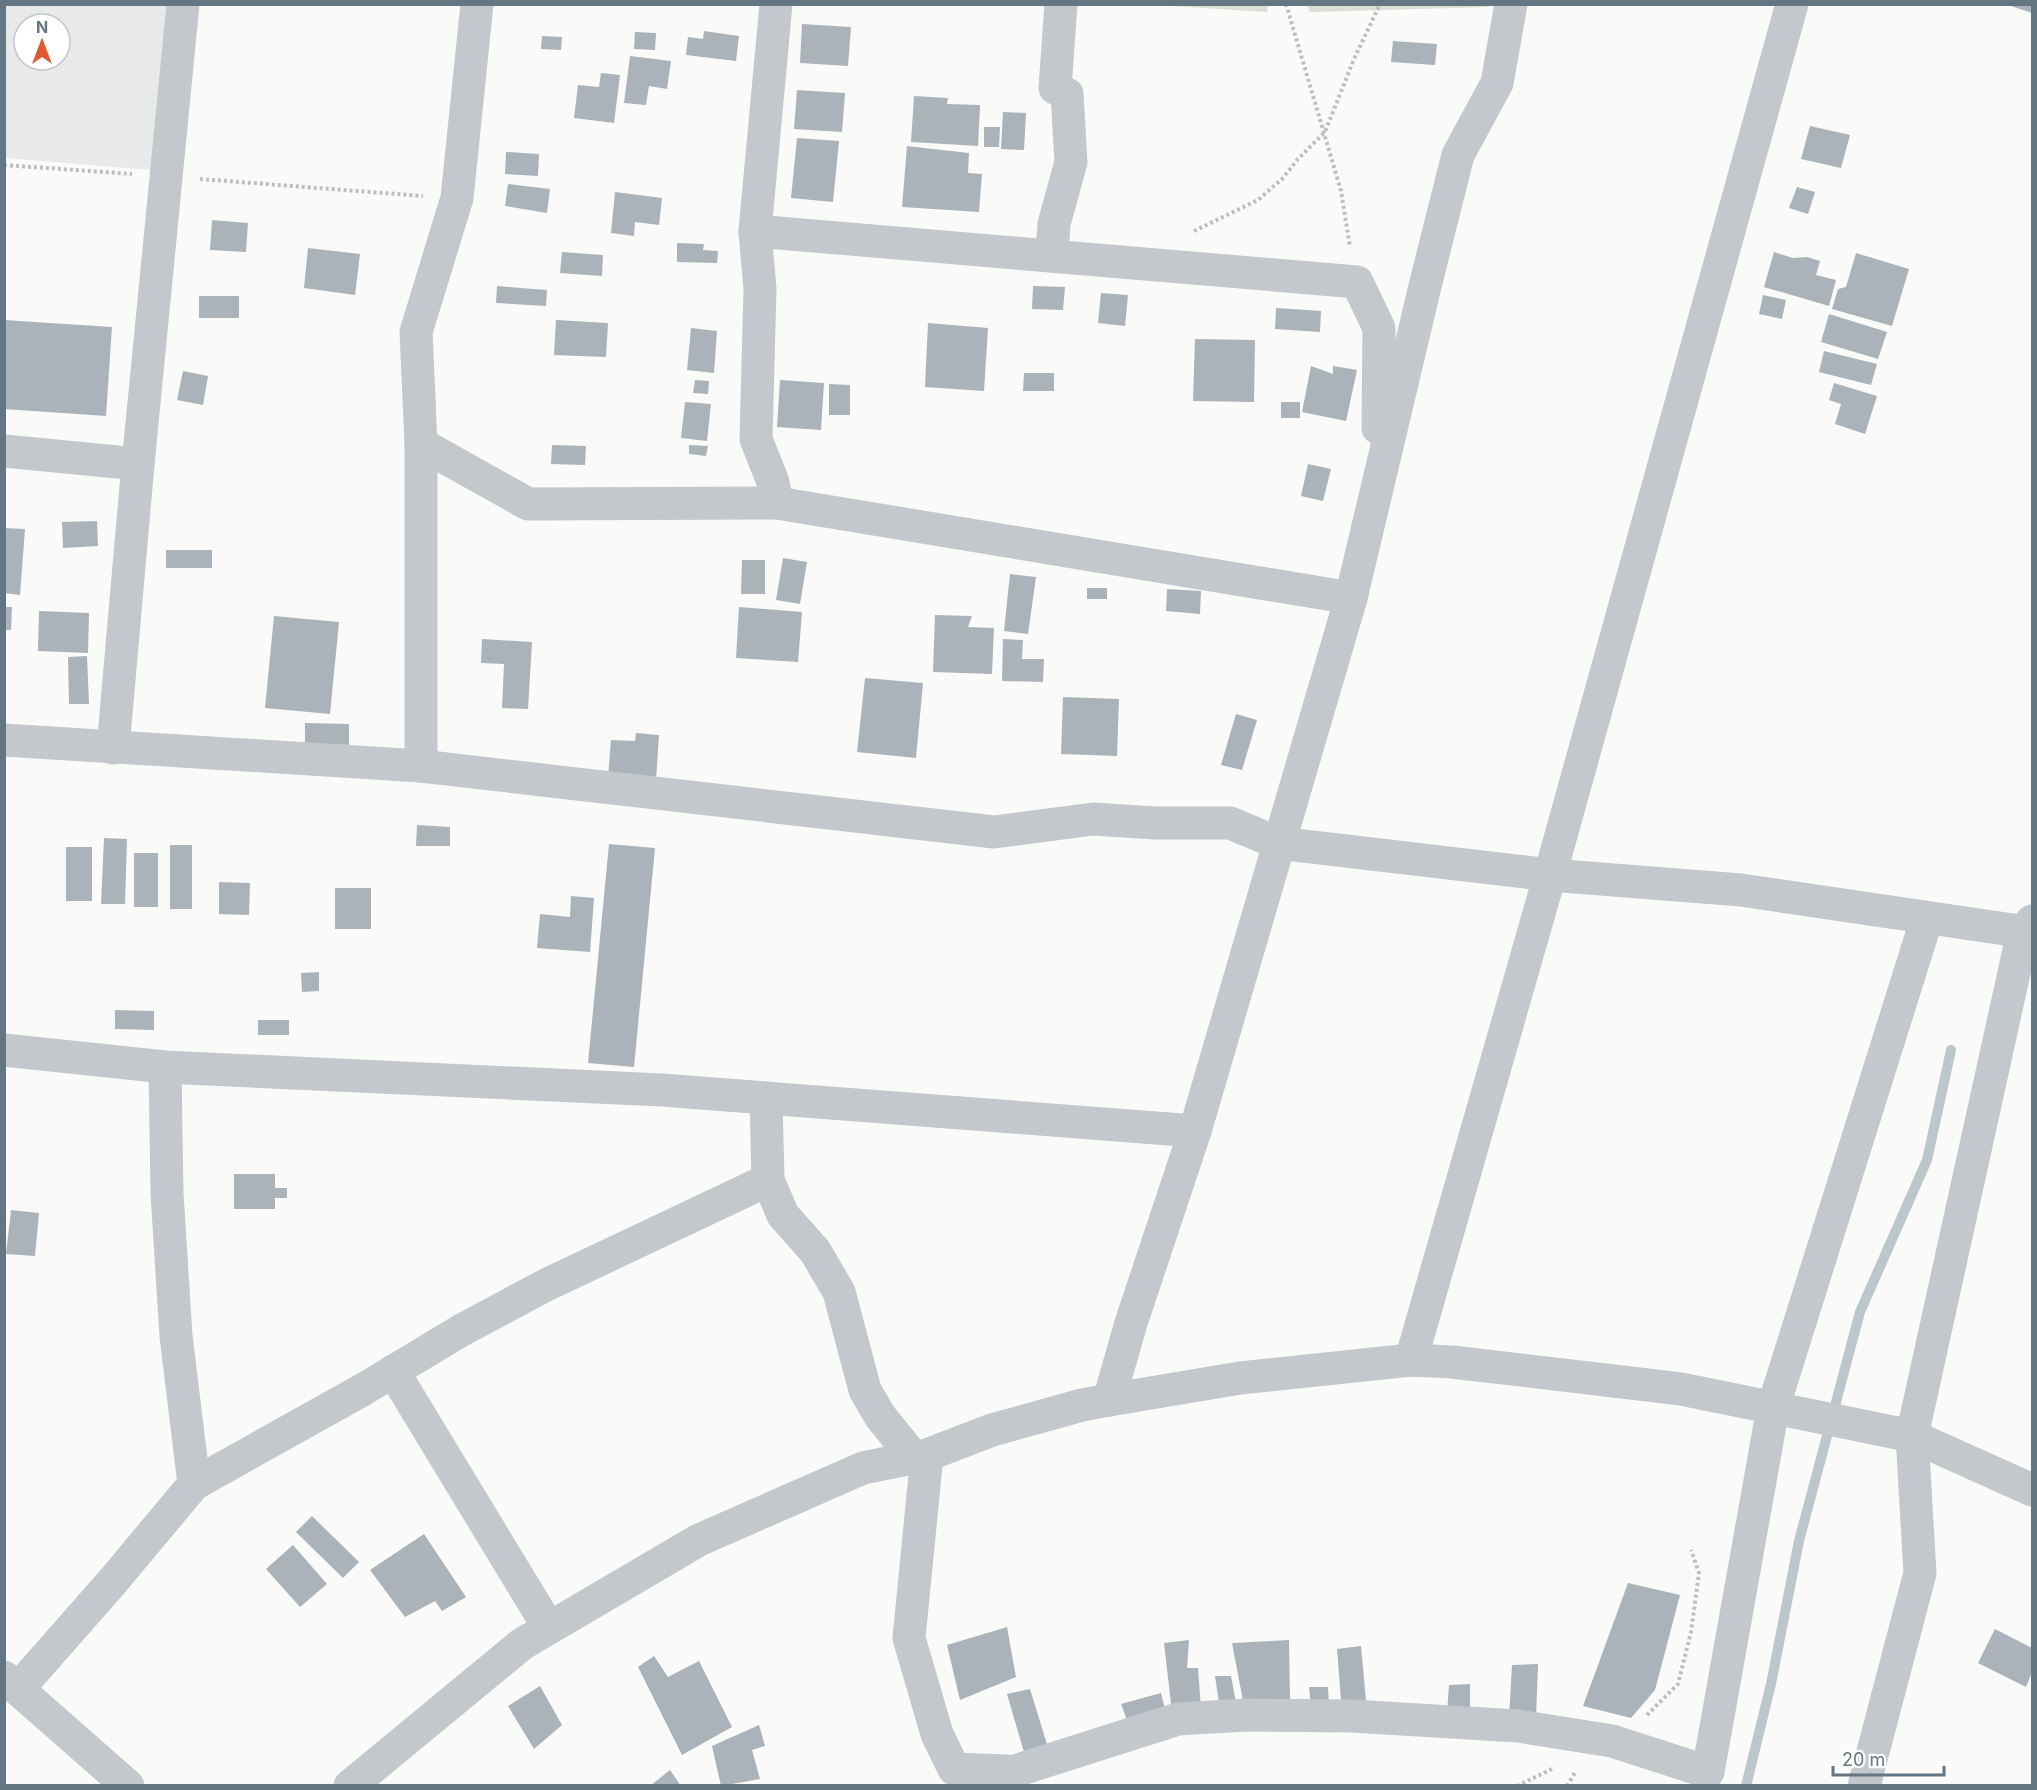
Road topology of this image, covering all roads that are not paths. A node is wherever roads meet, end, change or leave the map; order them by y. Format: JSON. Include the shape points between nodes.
{"nodes":[{"id":1,"x":183,"y":4,"type":"edge"},
{"id":2,"x":477,"y":4,"type":"edge"},
{"id":3,"x":776,"y":4,"type":"edge"},
{"id":4,"x":1061,"y":4,"type":"edge"},
{"id":5,"x":1511,"y":4,"type":"edge"},
{"id":6,"x":1792,"y":4,"type":"edge"},
{"id":7,"x":755,"y":231,"type":"junction"},
{"id":8,"x":1052,"y":255,"type":"junction"},
{"id":9,"x":421,"y":444,"type":"junction"},
{"id":10,"x":4,"y":451,"type":"edge"},
{"id":11,"x":138,"y":464,"type":"junction"},
{"id":12,"x":1378,"y":483,"type":"junction"},
{"id":13,"x":777,"y":503,"type":"junction"},
{"id":14,"x":1351,"y":598,"type":"junction"},
{"id":15,"x":4,"y":740,"type":"edge"},
{"id":16,"x":113,"y":748,"type":"junction"},
{"id":17,"x":421,"y":766,"type":"junction"},
{"id":18,"x":1278,"y":843,"type":"junction"},
{"id":19,"x":1550,"y":875,"type":"junction"},
{"id":20,"x":1927,"y":918,"type":"junction"},
{"id":21,"x":2029,"y":929,"type":"edge"},
{"id":22,"x":4,"y":1050,"type":"edge"},
{"id":23,"x":165,"y":1066,"type":"junction"},
{"id":24,"x":766,"y":1098,"type":"junction"},
{"id":25,"x":1195,"y":1131,"type":"junction"},
{"id":26,"x":768,"y":1180,"type":"junction"},
{"id":27,"x":1411,"y":1360,"type":"junction"},
{"id":28,"x":393,"y":1371,"type":"junction"},
{"id":29,"x":1109,"y":1400,"type":"junction"},
{"id":30,"x":1773,"y":1408,"type":"junction"},
{"id":31,"x":1912,"y":1436,"type":"junction"},
{"id":32,"x":921,"y":1456,"type":"junction"},
{"id":33,"x":194,"y":1484,"type":"junction"},
{"id":34,"x":2032,"y":1490,"type":"edge"},
{"id":35,"x":549,"y":1628,"type":"junction"},
{"id":36,"x":11,"y":1683,"type":"edge"},
{"id":37,"x":1015,"y":1771,"type":"junction"},
{"id":38,"x":128,"y":1785,"type":"edge"},
{"id":39,"x":350,"y":1785,"type":"edge"},
{"id":40,"x":980,"y":1785,"type":"edge"},
{"id":41,"x":1864,"y":1785,"type":"edge"}],
"edges":[{"from":1,"to":11,"type":"street"},
{"from":2,"to":9,"type":"street","via":[[457,198],[416,332]]},
{"from":3,"to":7,"type":"street"},
{"from":4,"to":8,"type":"street","via":[[1055,88],[1067,94],[1071,162],[1054,224]]},
{"from":5,"to":12,"type":"street","via":[[1497,83],[1458,155]]},
{"from":6,"to":19,"type":"street"},
{"from":7,"to":8,"type":"street"},
{"from":7,"to":13,"type":"street","via":[[760,289],[756,439]]},
{"from":8,"to":12,"type":"street","via":[[1357,282],[1379,328]]},
{"from":9,"to":13,"type":"street","via":[[528,504]]},
{"from":9,"to":17,"type":"street"},
{"from":10,"to":11,"type":"street"},
{"from":11,"to":16,"type":"street"},
{"from":12,"to":14,"type":"street"},
{"from":13,"to":14,"type":"street"},
{"from":14,"to":18,"type":"street"},
{"from":15,"to":16,"type":"street"},
{"from":16,"to":17,"type":"street"},
{"from":17,"to":18,"type":"street","via":[[994,832],[1093,819],[1230,823]]},
{"from":18,"to":19,"type":"street"},
{"from":18,"to":25,"type":"street"},
{"from":19,"to":20,"type":"street","via":[[1741,890]]},
{"from":19,"to":27,"type":"street"},
{"from":20,"to":21,"type":"street"},
{"from":20,"to":30,"type":"street"},
{"from":21,"to":31,"type":"street"},
{"from":22,"to":23,"type":"street"},
{"from":23,"to":24,"type":"street"},
{"from":23,"to":33,"type":"street","via":[[167,1193],[176,1336]]},
{"from":24,"to":25,"type":"street"},
{"from":24,"to":26,"type":"street"},
{"from":25,"to":29,"type":"street"},
{"from":26,"to":28,"type":"street","via":[[546,1285]]},
{"from":26,"to":32,"type":"street","via":[[783,1215],[815,1251],[839,1292],[865,1390],[880,1416]]},
{"from":27,"to":29,"type":"street","via":[[1240,1378]]},
{"from":27,"to":30,"type":"street","via":[[1681,1389]]},
{"from":28,"to":33,"type":"street"},
{"from":28,"to":35,"type":"street"},
{"from":29,"to":32,"type":"street","via":[[992,1430]]},
{"from":30,"to":31,"type":"street"},
{"from":30,"to":37,"type":"street","via":[[1707,1772],[1612,1741],[1518,1726],[1364,1717],[1246,1716],[1178,1719]]},
{"from":31,"to":34,"type":"street"},
{"from":31,"to":41,"type":"street","via":[[1920,1574]]},
{"from":32,"to":35,"type":"street","via":[[864,1468],[699,1540]]},
{"from":32,"to":37,"type":"street","via":[[909,1638],[937,1734],[954,1769]]},
{"from":33,"to":36,"type":"street","via":[[113,1581]]},
{"from":35,"to":39,"type":"street","via":[[522,1644]]},
{"from":36,"to":38,"type":"street"},
{"from":37,"to":40,"type":"street"}]}
